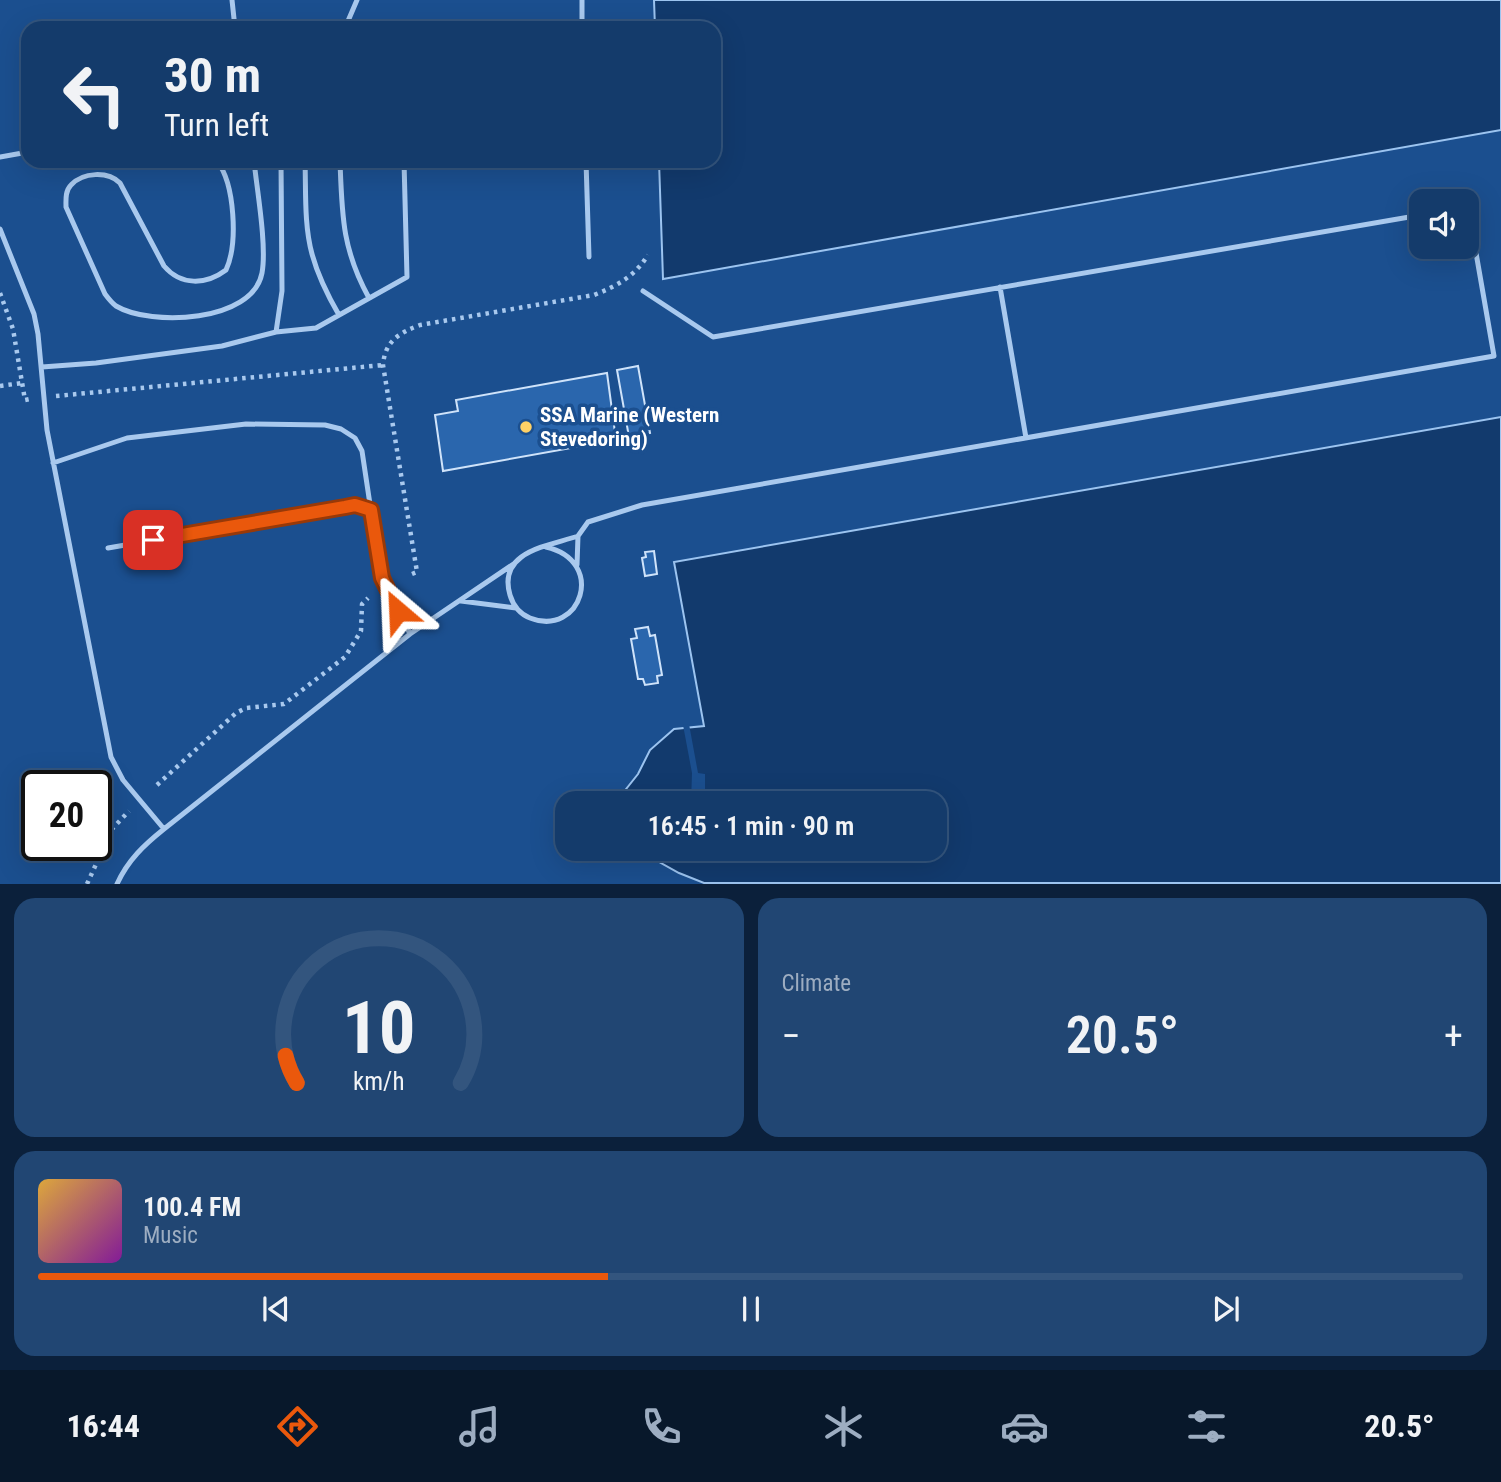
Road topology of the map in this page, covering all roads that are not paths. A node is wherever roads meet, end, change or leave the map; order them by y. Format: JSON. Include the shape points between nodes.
{"nodes":[{"id":1,"x":232,"y":0,"type":"edge"},
{"id":2,"x":357,"y":0,"type":"edge"},
{"id":3,"x":582,"y":0,"type":"edge"},
{"id":4,"x":234,"y":21,"type":"edge"},
{"id":5,"x":348,"y":21,"type":"edge"},
{"id":6,"x":582,"y":21,"type":"edge"},
{"id":7,"x":21,"y":153,"type":"edge"},
{"id":8,"x":0,"y":157,"type":"edge"},
{"id":9,"x":222,"y":168,"type":"edge"},
{"id":10,"x":255,"y":168,"type":"edge"},
{"id":11,"x":281,"y":168,"type":"edge"},
{"id":12,"x":305,"y":168,"type":"edge"},
{"id":13,"x":340,"y":168,"type":"edge"},
{"id":14,"x":404,"y":168,"type":"edge"},
{"id":15,"x":586,"y":168,"type":"edge"},
{"id":16,"x":1409,"y":217,"type":"edge"},
{"id":17,"x":0,"y":229,"type":"edge"},
{"id":18,"x":589,"y":257,"type":"dead end"},
{"id":19,"x":1477,"y":259,"type":"edge"},
{"id":20,"x":1000,"y":287,"type":"junction"},
{"id":21,"x":643,"y":291,"type":"dead end"},
{"id":22,"x":369,"y":298,"type":"junction"},
{"id":23,"x":339,"y":315,"type":"junction"},
{"id":24,"x":276,"y":332,"type":"junction"},
{"id":25,"x":42,"y":368,"type":"junction"},
{"id":26,"x":1027,"y":438,"type":"junction"},
{"id":27,"x":53,"y":463,"type":"junction"},
{"id":28,"x":371,"y":510,"type":"junction"},
{"id":29,"x":578,"y":536,"type":"junction"},
{"id":30,"x":546,"y":547,"type":"junction"},
{"id":31,"x":108,"y":548,"type":"dead end"},
{"id":32,"x":514,"y":563,"type":"junction"},
{"id":33,"x":577,"y":565,"type":"junction"},
{"id":34,"x":461,"y":601,"type":"junction"},
{"id":35,"x":516,"y":608,"type":"junction"},
{"id":36,"x":411,"y":634,"type":"junction"},
{"id":37,"x":164,"y":828,"type":"junction"},
{"id":38,"x":117,"y":884,"type":"edge"}],
"edges":[{"from":1,"to":4,"type":"lane"},
{"from":2,"to":5,"type":"lane"},
{"from":3,"to":6,"type":"lane"},
{"from":7,"to":8,"type":"lane"},
{"from":9,"to":10,"type":"lane","via":[[234,246],[226,270],[205,281],[181,280],[164,266],[114,177],[87,176],[72,184],[66,192],[66,208],[105,295],[116,305],[144,315],[180,318],[229,308],[247,298],[262,274]]},
{"from":11,"to":24,"type":"lane","via":[[282,291]]},
{"from":12,"to":23,"type":"lane","via":[[312,254]]},
{"from":13,"to":22,"type":"lane","via":[[347,247]]},
{"from":14,"to":22,"type":"lane","via":[[407,277]]},
{"from":15,"to":18,"type":"lane"},
{"from":16,"to":20,"type":"lane"},
{"from":17,"to":25,"type":"lane","via":[[34,314]]},
{"from":19,"to":26,"type":"lane","via":[[1494,356]]},
{"from":20,"to":21,"type":"lane","via":[[713,337]]},
{"from":20,"to":26,"type":"lane"},
{"from":22,"to":23,"type":"lane"},
{"from":23,"to":24,"type":"lane","via":[[316,327]]},
{"from":24,"to":25,"type":"lane","via":[[222,346]]},
{"from":25,"to":27,"type":"lane"},
{"from":26,"to":29,"type":"lane","via":[[642,505],[587,522]]},
{"from":27,"to":28,"type":"lane","via":[[127,438],[246,425],[326,425],[355,438],[362,451]]},
{"from":27,"to":37,"type":"lane","via":[[111,757],[123,780]]},
{"from":28,"to":31,"type":"lane","via":[[355,505]]},
{"from":28,"to":36,"type":"lane","via":[[385,589]]},
{"from":29,"to":30,"type":"lane"},
{"from":29,"to":33,"type":"lane"},
{"from":30,"to":32,"type":"lane","via":[[523,554]]},
{"from":30,"to":33,"type":"lane","via":[[569,556]]},
{"from":32,"to":34,"type":"lane"},
{"from":32,"to":35,"type":"lane","via":[[508,586]]},
{"from":33,"to":35,"type":"lane","via":[[582,589],[572,611],[562,618],[537,621]]},
{"from":34,"to":35,"type":"lane"},
{"from":34,"to":36,"type":"lane"},
{"from":36,"to":37,"type":"lane"},
{"from":37,"to":38,"type":"lane","via":[[139,849]]}]}
